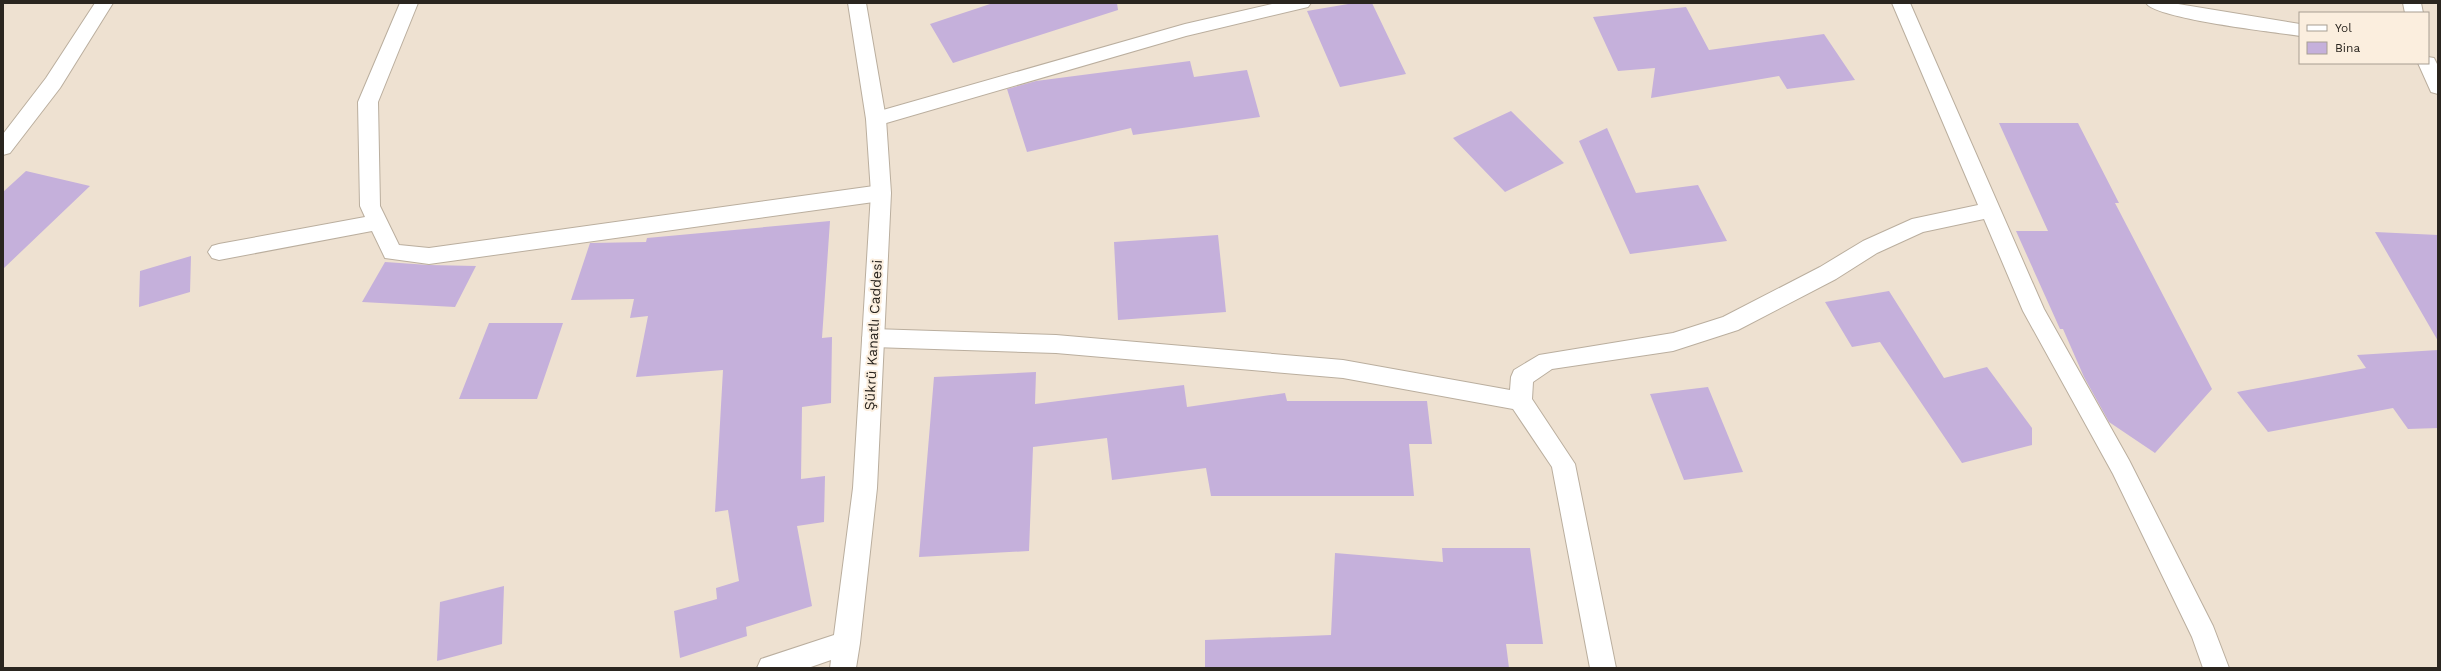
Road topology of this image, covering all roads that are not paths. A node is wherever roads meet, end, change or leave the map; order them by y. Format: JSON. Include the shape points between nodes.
{"nodes":[{"id":1,"x":104,"y":3,"type":"edge"},
{"id":2,"x":409,"y":3,"type":"edge"},
{"id":3,"x":857,"y":3,"type":"edge"},
{"id":4,"x":1302,"y":3,"type":"edge"},
{"id":5,"x":1901,"y":3,"type":"edge"},
{"id":6,"x":2155,"y":3,"type":"edge"},
{"id":7,"x":2299,"y":30,"type":"edge"},
{"id":8,"x":2426,"y":64,"type":"edge"},
{"id":9,"x":2438,"y":87,"type":"edge"},
{"id":10,"x":876,"y":119,"type":"junction"},
{"id":11,"x":3,"y":148,"type":"edge"},
{"id":12,"x":881,"y":193,"type":"junction"},
{"id":13,"x":1991,"y":210,"type":"junction"},
{"id":14,"x":378,"y":222,"type":"junction"},
{"id":15,"x":219,"y":252,"type":"dead end"},
{"id":16,"x":873,"y":338,"type":"junction"},
{"id":17,"x":1520,"y":400,"type":"junction"},
{"id":18,"x":847,"y":643,"type":"junction"},
{"id":19,"x":770,"y":668,"type":"edge"},
{"id":20,"x":843,"y":668,"type":"edge"},
{"id":21,"x":1603,"y":668,"type":"edge"},
{"id":22,"x":2216,"y":668,"type":"edge"}],
"edges":[{"from":1,"to":11,"type":"street","via":[[54,83]]},
{"from":2,"to":14,"type":"street","via":[[368,102],[370,206]]},
{"from":3,"to":10,"type":"street","name":"Şükrü Kanatlı Caddesi"},
{"from":4,"to":10,"type":"street","via":[[1185,30]]},
{"from":5,"to":13,"type":"street"},
{"from":6,"to":7,"type":"street","via":[[2172,10]]},
{"from":8,"to":9,"type":"street"},
{"from":10,"to":12,"type":"street","name":"Şükrü Kanatlı Caddesi"},
{"from":12,"to":14,"type":"street","via":[[429,256],[392,252]]},
{"from":12,"to":16,"type":"street","name":"Şükrü Kanatlı Caddesi"},
{"from":13,"to":17,"type":"street","via":[[1919,225],[1870,247],[1730,324],[1672,342],[1546,361],[1522,377]]},
{"from":13,"to":22,"type":"street","via":[[2034,311],[2121,467],[2204,634]]},
{"from":14,"to":15,"type":"street"},
{"from":16,"to":17,"type":"street","via":[[1056,344],[1343,369]]},
{"from":16,"to":18,"type":"street","name":"Şükrü Kanatlı Caddesi","via":[[864,488]]},
{"from":17,"to":21,"type":"street","via":[[1563,464]]},
{"from":18,"to":19,"type":"street"},
{"from":18,"to":20,"type":"street","name":"Şükrü Kanatlı Caddesi"}]}
